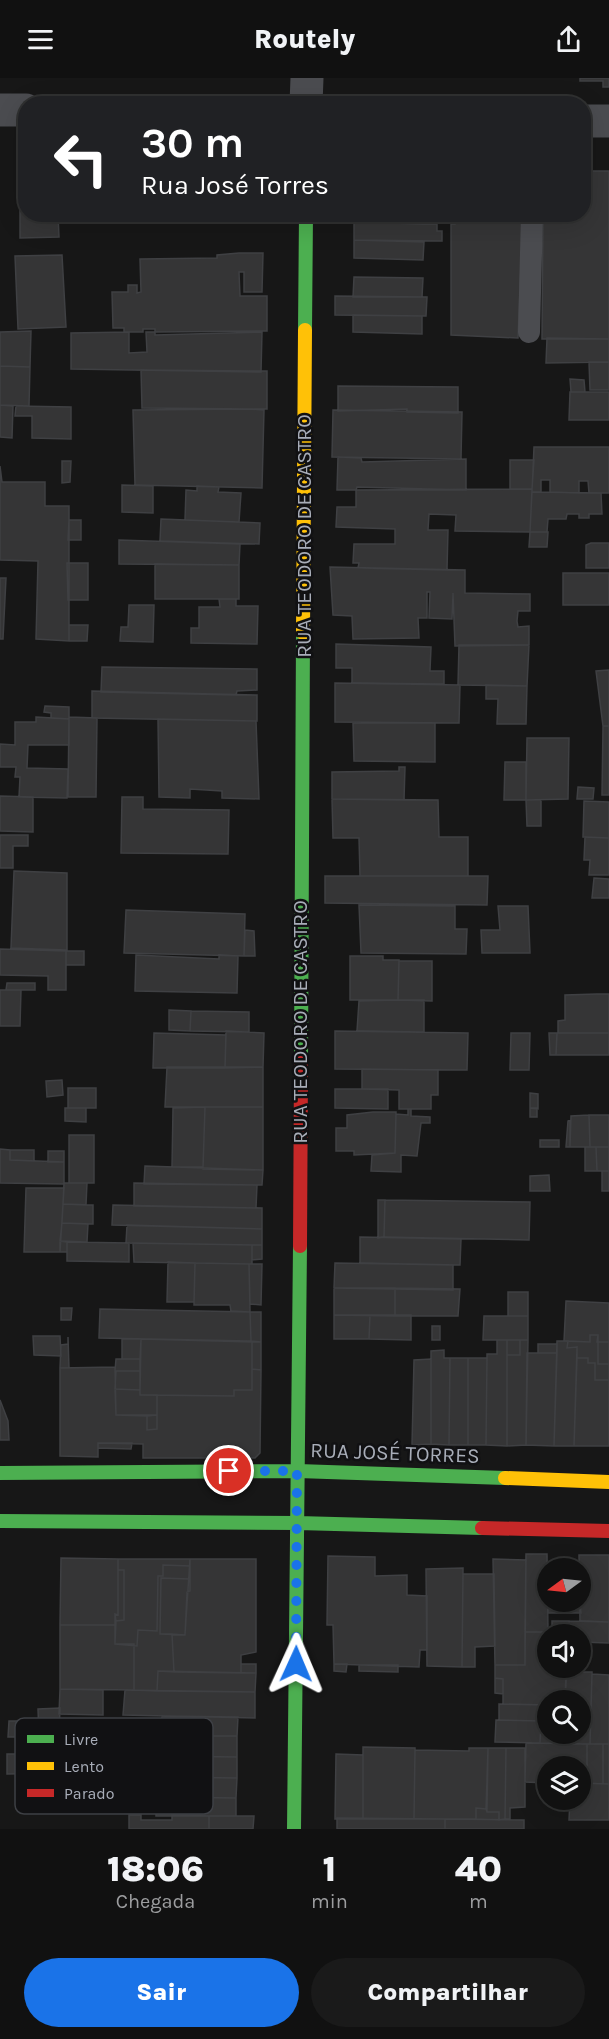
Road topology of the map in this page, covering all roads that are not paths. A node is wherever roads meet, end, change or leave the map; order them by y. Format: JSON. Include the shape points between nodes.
{"nodes":[{"id":1,"x":307,"y":78,"type":"edge"},
{"id":2,"x":306,"y":96,"type":"edge"},
{"id":3,"x":0,"y":110,"type":"edge"},
{"id":4,"x":18,"y":111,"type":"edge"},
{"id":5,"x":591,"y":120,"type":"edge"},
{"id":6,"x":609,"y":121,"type":"edge"},
{"id":7,"x":306,"y":222,"type":"edge"},
{"id":8,"x":532,"y":222,"type":"edge"},
{"id":9,"x":529,"y":332,"type":"dead end"},
{"id":10,"x":297,"y":1471,"type":"junction"},
{"id":11,"x":0,"y":1473,"type":"edge"},
{"id":12,"x":609,"y":1482,"type":"edge"},
{"id":13,"x":0,"y":1521,"type":"edge"},
{"id":14,"x":298,"y":1523,"type":"junction"},
{"id":15,"x":609,"y":1531,"type":"edge"},
{"id":16,"x":294,"y":1829,"type":"edge"}],
"edges":[{"from":1,"to":2,"type":"street"},
{"from":3,"to":4,"type":"street"},
{"from":5,"to":6,"type":"street"},
{"from":7,"to":10,"type":"street","name":"RUA TEODORO DE CASTRO"},
{"from":8,"to":9,"type":"lane"},
{"from":10,"to":11,"type":"street","name":"RUA JOSÉ TORRES"},
{"from":10,"to":12,"type":"street","name":"RUA JOSÉ TORRES"},
{"from":10,"to":14,"type":"street","name":"RUA TEODORO DE CASTRO"},
{"from":13,"to":14,"type":"street"},
{"from":14,"to":15,"type":"street"},
{"from":14,"to":16,"type":"street","name":"RUA TEODORO DE CASTRO"}]}
